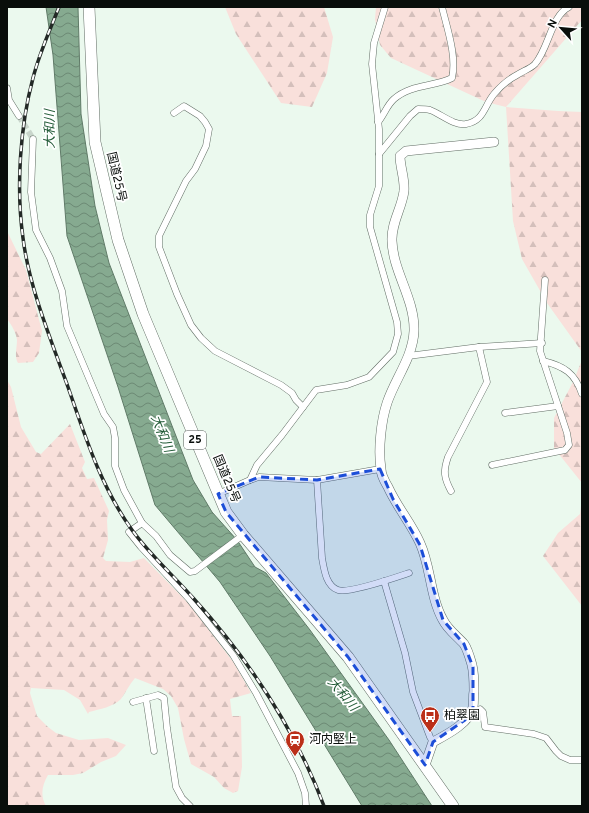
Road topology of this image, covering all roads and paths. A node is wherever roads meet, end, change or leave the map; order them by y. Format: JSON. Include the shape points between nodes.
{"nodes":[{"id":1,"x":89,"y":7,"type":"edge"},
{"id":2,"x":385,"y":7,"type":"edge"},
{"id":3,"x":442,"y":7,"type":"edge"},
{"id":4,"x":569,"y":7,"type":"edge"},
{"id":5,"x":7,"y":88,"type":"edge"},
{"id":6,"x":174,"y":113,"type":"dead end"},
{"id":7,"x":19,"y":116,"type":"tunnel mouth"},
{"id":8,"x":378,"y":122,"type":"junction"},
{"id":9,"x":33,"y":139,"type":"tunnel mouth"},
{"id":10,"x":494,"y":142,"type":"dead end"},
{"id":11,"x":379,"y":154,"type":"junction"},
{"id":12,"x":546,"y":280,"type":"dead end"},
{"id":13,"x":542,"y":343,"type":"junction"},
{"id":14,"x":479,"y":347,"type":"junction"},
{"id":15,"x":408,"y":356,"type":"junction"},
{"id":16,"x":543,"y":361,"type":"junction"},
{"id":17,"x":582,"y":394,"type":"edge"},
{"id":18,"x":558,"y":406,"type":"junction"},
{"id":19,"x":303,"y":407,"type":"junction"},
{"id":20,"x":505,"y":413,"type":"dead end"},
{"id":21,"x":492,"y":464,"type":"dead end"},
{"id":22,"x":380,"y":469,"type":"junction"},
{"id":23,"x":250,"y":480,"type":"junction"},
{"id":24,"x":317,"y":480,"type":"junction"},
{"id":25,"x":451,"y":491,"type":"dead end"},
{"id":26,"x":218,"y":494,"type":"junction"},
{"id":27,"x":142,"y":523,"type":"junction"},
{"id":28,"x":239,"y":539,"type":"junction"},
{"id":29,"x":409,"y":572,"type":"dead end"},
{"id":30,"x":384,"y":581,"type":"junction"},
{"id":31,"x":146,"y":698,"type":"junction"},
{"id":32,"x":133,"y":702,"type":"dead end"},
{"id":33,"x":469,"y":714,"type":"junction"},
{"id":34,"x":433,"y":742,"type":"junction"},
{"id":35,"x":154,"y":751,"type":"dead end"},
{"id":36,"x":582,"y":760,"type":"edge"},
{"id":37,"x":425,"y":765,"type":"junction"},
{"id":38,"x":190,"y":806,"type":"edge"},
{"id":39,"x":306,"y":806,"type":"edge"},
{"id":40,"x":453,"y":806,"type":"edge"}],
"edges":[{"from":1,"to":26,"type":"highway","name":"国道25号","number":"25","via":[[95,142],[118,240],[142,314]]},
{"from":2,"to":8,"type":"street","via":[[374,43],[372,64]]},
{"from":3,"to":8,"type":"street","via":[[453,62],[452,78],[404,92],[390,103]]},
{"from":4,"to":11,"type":"street","via":[[558,17],[536,63],[494,94],[479,119],[468,124],[460,124],[428,109],[418,109]]},
{"from":5,"to":7,"type":"street","via":[[9,100]]},
{"from":6,"to":19,"type":"street","via":[[184,106],[200,116],[209,130],[206,146],[159,236],[159,247],[177,294],[191,325],[206,342],[215,350],[281,385],[292,393]]},
{"from":8,"to":11,"type":"street"},
{"from":9,"to":27,"type":"street","via":[[31,192],[36,230],[62,291],[67,326],[104,414],[113,427],[115,466],[124,490]]},
{"from":10,"to":15,"type":"street","via":[[406,151],[400,156],[404,190],[393,227],[392,241],[394,260],[414,317],[414,331]]},
{"from":11,"to":19,"type":"street","via":[[379,186],[370,215],[370,227],[397,322],[398,334],[393,352],[368,377],[347,385],[316,390]]},
{"from":12,"to":13,"type":"street"},
{"from":13,"to":14,"type":"street"},
{"from":13,"to":16,"type":"street","via":[[540,351]]},
{"from":14,"to":15,"type":"street"},
{"from":14,"to":25,"type":"street","via":[[487,382],[444,469]]},
{"from":15,"to":22,"type":"street","via":[[388,402],[382,429]]},
{"from":16,"to":17,"type":"street","via":[[566,370],[576,379]]},
{"from":16,"to":18,"type":"street"},
{"from":18,"to":20,"type":"street"},
{"from":18,"to":21,"type":"street","via":[[569,445],[565,450]]},
{"from":19,"to":23,"type":"street","via":[[254,468]]},
{"from":22,"to":24,"type":"street"},
{"from":22,"to":33,"type":"street","via":[[393,499],[420,545],[443,620],[468,652],[474,682],[473,708]]},
{"from":23,"to":24,"type":"street","via":[[259,477]]},
{"from":23,"to":26,"type":"street"},
{"from":24,"to":30,"type":"street","via":[[324,569],[330,584],[338,590],[345,590]]},
{"from":26,"to":28,"type":"highway","name":"国道25号","number":"25"},
{"from":27,"to":28,"type":"street","via":[[170,555],[190,572]]},
{"from":27,"to":39,"type":"street","via":[[129,532],[189,599],[233,655],[298,773]]},
{"from":28,"to":37,"type":"highway","name":"国道25号","number":"25","via":[[348,657]]},
{"from":29,"to":30,"type":"street"},
{"from":30,"to":34,"type":"street","via":[[405,653],[413,692]]},
{"from":31,"to":32,"type":"street"},
{"from":31,"to":35,"type":"street"},
{"from":31,"to":38,"type":"street","via":[[158,695],[164,698],[176,787]]},
{"from":33,"to":34,"type":"street","via":[[452,732]]},
{"from":33,"to":36,"type":"street","via":[[480,709],[483,712],[485,727],[546,738],[562,756],[570,760]]},
{"from":34,"to":37,"type":"street"},
{"from":37,"to":40,"type":"highway","name":"国道25号","number":"25"}]}
